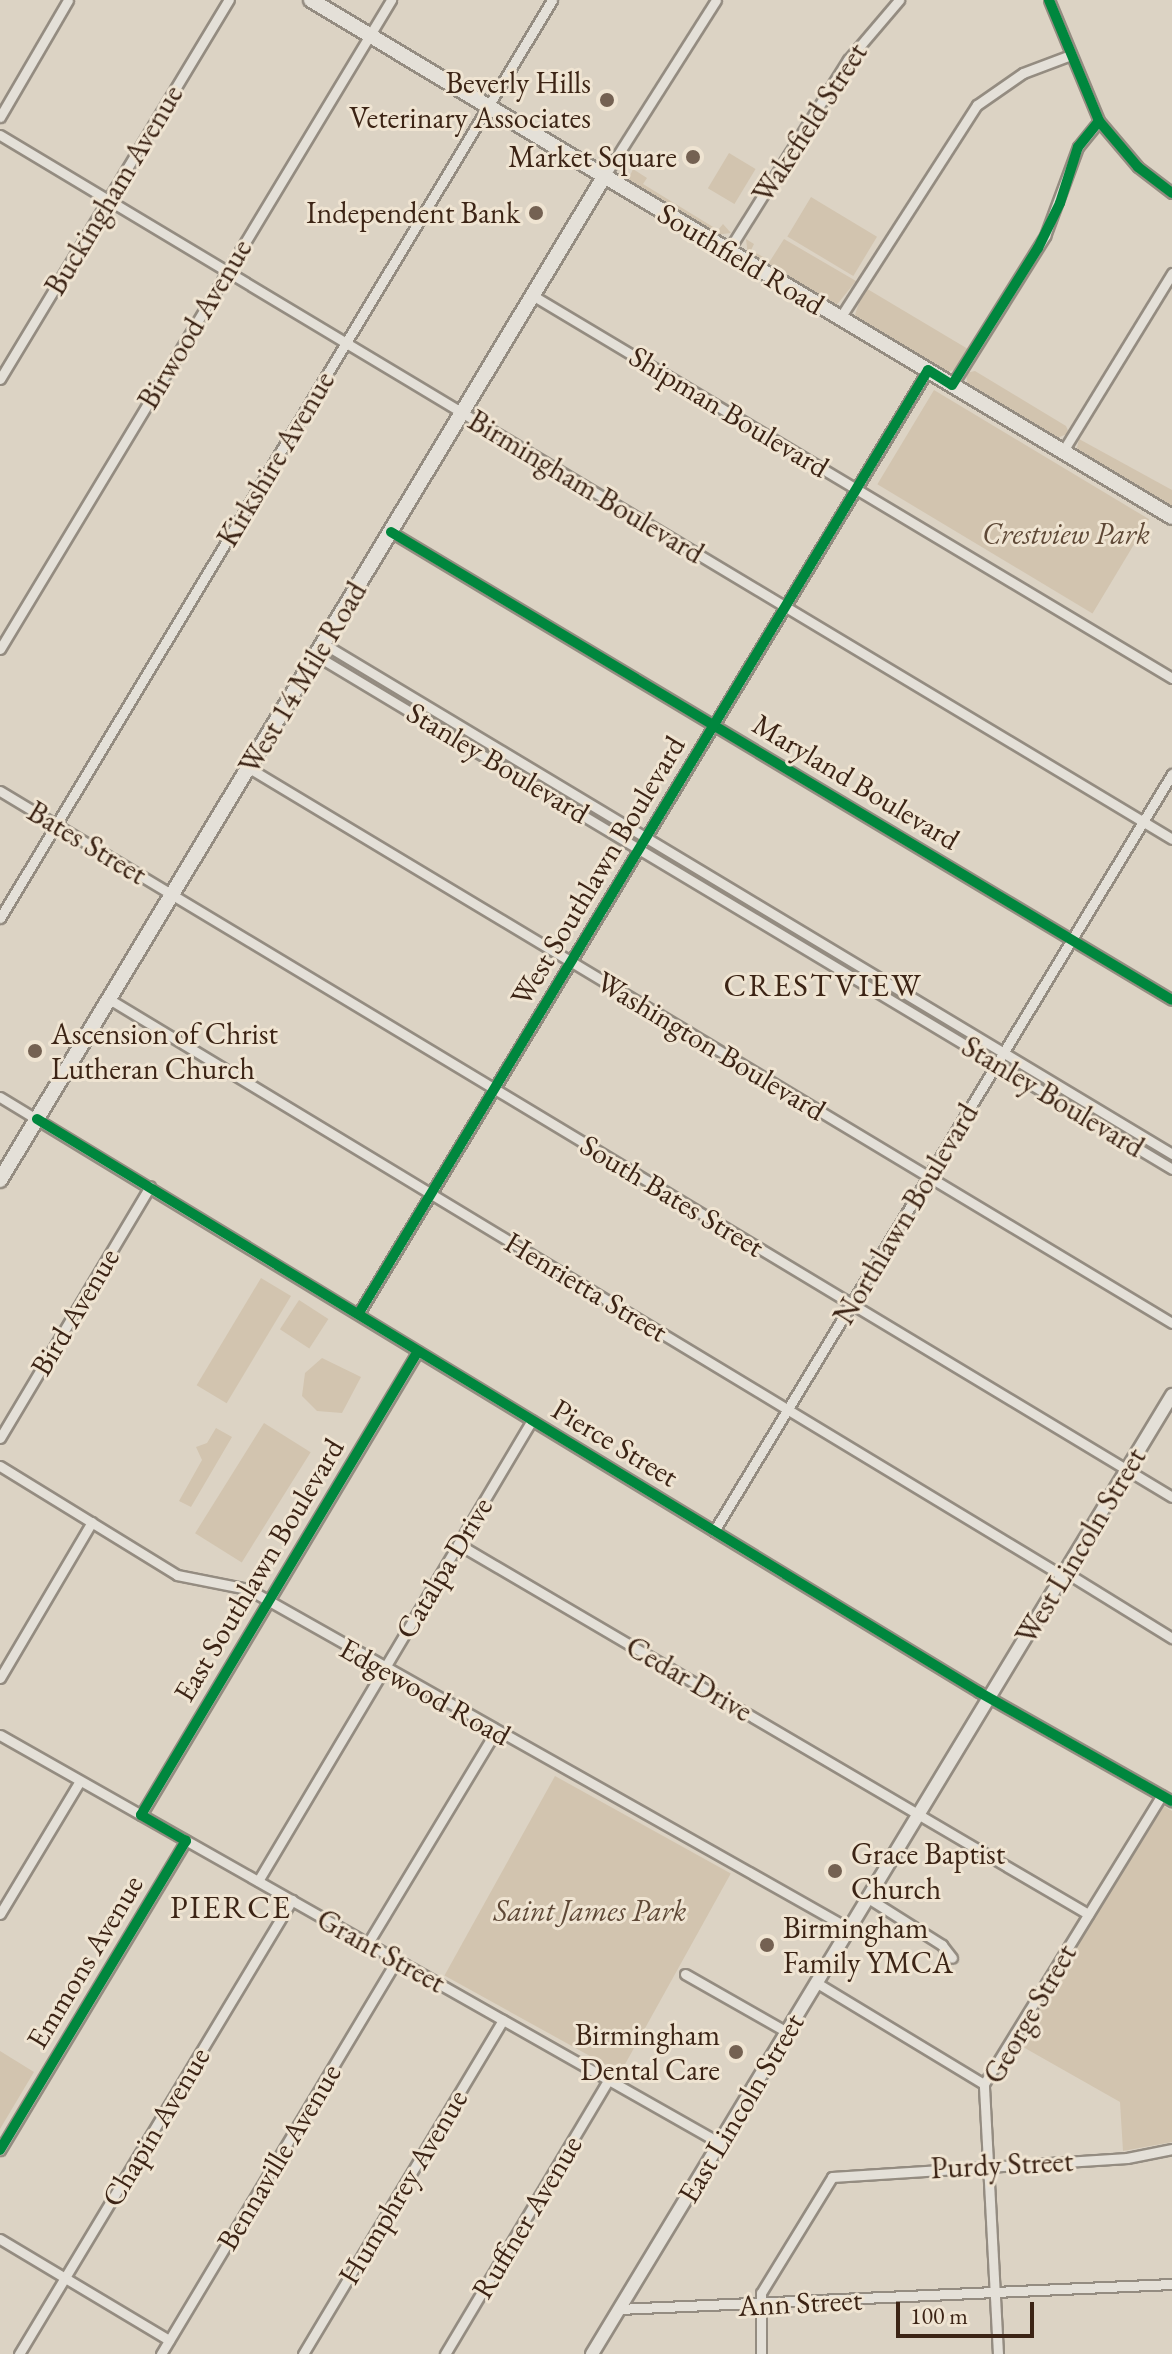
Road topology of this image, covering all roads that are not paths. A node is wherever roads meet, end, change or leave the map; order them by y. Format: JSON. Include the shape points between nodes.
{"nodes":[{"id":1,"x":68,"y":0,"type":"edge"},
{"id":2,"x":229,"y":0,"type":"edge"},
{"id":3,"x":311,"y":0,"type":"edge"},
{"id":4,"x":391,"y":0,"type":"edge"},
{"id":5,"x":552,"y":0,"type":"edge"},
{"id":6,"x":716,"y":0,"type":"edge"},
{"id":7,"x":899,"y":0,"type":"edge"},
{"id":8,"x":1049,"y":0,"type":"edge"},
{"id":9,"x":370,"y":35,"type":"junction"},
{"id":10,"x":1071,"y":55,"type":"junction"},
{"id":11,"x":490,"y":104,"type":"junction"},
{"id":12,"x":0,"y":117,"type":"edge"},
{"id":13,"x":1099,"y":121,"type":"junction"},
{"id":14,"x":0,"y":135,"type":"edge"},
{"id":15,"x":605,"y":175,"type":"junction"},
{"id":16,"x":1172,"y":193,"type":"edge"},
{"id":17,"x":108,"y":200,"type":"junction"},
{"id":18,"x":728,"y":251,"type":"junction"},
{"id":19,"x":226,"y":271,"type":"junction"},
{"id":20,"x":1172,"y":273,"type":"edge"},
{"id":21,"x":532,"y":295,"type":"junction"},
{"id":22,"x":840,"y":318,"type":"junction"},
{"id":23,"x":345,"y":342,"type":"junction"},
{"id":24,"x":928,"y":370,"type":"junction"},
{"id":25,"x":0,"y":379,"type":"edge"},
{"id":26,"x":952,"y":385,"type":"junction"},
{"id":27,"x":462,"y":413,"type":"junction"},
{"id":28,"x":1063,"y":451,"type":"junction"},
{"id":29,"x":857,"y":488,"type":"junction"},
{"id":30,"x":1172,"y":517,"type":"edge"},
{"id":31,"x":391,"y":532,"type":"junction"},
{"id":32,"x":785,"y":607,"type":"junction"},
{"id":33,"x":0,"y":649,"type":"edge"},
{"id":34,"x":321,"y":650,"type":"junction"},
{"id":35,"x":1172,"y":678,"type":"edge"},
{"id":36,"x":714,"y":725,"type":"junction"},
{"id":37,"x":488,"y":742,"type":"junction"},
{"id":38,"x":482,"y":753,"type":"junction"},
{"id":39,"x":249,"y":768,"type":"junction"},
{"id":40,"x":1172,"y":774,"type":"edge"},
{"id":41,"x":0,"y":791,"type":"edge"},
{"id":42,"x":1143,"y":821,"type":"junction"},
{"id":43,"x":56,"y":824,"type":"junction"},
{"id":44,"x":646,"y":838,"type":"junction"},
{"id":45,"x":1172,"y":839,"type":"edge"},
{"id":46,"x":639,"y":848,"type":"junction"},
{"id":47,"x":173,"y":895,"type":"junction"},
{"id":48,"x":0,"y":918,"type":"edge"},
{"id":49,"x":1072,"y":940,"type":"junction"},
{"id":50,"x":830,"y":949,"type":"junction"},
{"id":51,"x":824,"y":960,"type":"junction"},
{"id":52,"x":571,"y":962,"type":"junction"},
{"id":53,"x":109,"y":999,"type":"junction"},
{"id":54,"x":1172,"y":1000,"type":"edge"},
{"id":55,"x":1003,"y":1053,"type":"junction"},
{"id":56,"x":997,"y":1063,"type":"junction"},
{"id":57,"x":495,"y":1089,"type":"junction"},
{"id":58,"x":0,"y":1097,"type":"edge"},
{"id":59,"x":37,"y":1119,"type":"junction"},
{"id":60,"x":1127,"y":1128,"type":"junction"},
{"id":61,"x":1121,"y":1138,"type":"junction"},
{"id":62,"x":1172,"y":1154,"type":"edge"},
{"id":63,"x":1172,"y":1169,"type":"edge"},
{"id":64,"x":929,"y":1177,"type":"junction"},
{"id":65,"x":0,"y":1180,"type":"edge"},
{"id":66,"x":150,"y":1186,"type":"junction"},
{"id":67,"x":431,"y":1194,"type":"junction"},
{"id":68,"x":852,"y":1304,"type":"junction"},
{"id":69,"x":359,"y":1313,"type":"junction"},
{"id":70,"x":1172,"y":1323,"type":"edge"},
{"id":71,"x":418,"y":1351,"type":"junction"},
{"id":72,"x":1172,"y":1395,"type":"edge"},
{"id":73,"x":788,"y":1410,"type":"junction"},
{"id":74,"x":532,"y":1420,"type":"junction"},
{"id":75,"x":0,"y":1438,"type":"edge"},
{"id":76,"x":0,"y":1466,"type":"edge"},
{"id":77,"x":1127,"y":1470,"type":"junction"},
{"id":78,"x":1172,"y":1497,"type":"edge"},
{"id":79,"x":92,"y":1522,"type":"junction"},
{"id":80,"x":714,"y":1531,"type":"junction"},
{"id":81,"x":458,"y":1544,"type":"junction"},
{"id":82,"x":1064,"y":1574,"type":"junction"},
{"id":83,"x":268,"y":1601,"type":"junction"},
{"id":84,"x":1172,"y":1638,"type":"edge"},
{"id":85,"x":384,"y":1669,"type":"junction"},
{"id":86,"x":0,"y":1678,"type":"edge"},
{"id":87,"x":989,"y":1698,"type":"junction"},
{"id":88,"x":496,"y":1731,"type":"junction"},
{"id":89,"x":0,"y":1735,"type":"edge"},
{"id":90,"x":80,"y":1781,"type":"junction"},
{"id":91,"x":1162,"y":1795,"type":"junction"},
{"id":92,"x":1172,"y":1801,"type":"edge"},
{"id":93,"x":920,"y":1812,"type":"junction"},
{"id":94,"x":141,"y":1815,"type":"junction"},
{"id":95,"x":186,"y":1841,"type":"junction"},
{"id":96,"x":258,"y":1881,"type":"junction"},
{"id":97,"x":868,"y":1898,"type":"junction"},
{"id":98,"x":292,"y":1900,"type":"junction"},
{"id":99,"x":0,"y":1914,"type":"edge"},
{"id":100,"x":1088,"y":1914,"type":"junction"},
{"id":101,"x":850,"y":1929,"type":"junction"},
{"id":102,"x":368,"y":1943,"type":"junction"},
{"id":103,"x":952,"y":1958,"type":"dead end"},
{"id":104,"x":397,"y":1960,"type":"junction"},
{"id":105,"x":685,"y":1974,"type":"dead end"},
{"id":106,"x":817,"y":1983,"type":"junction"},
{"id":107,"x":503,"y":2020,"type":"junction"},
{"id":108,"x":787,"y":2032,"type":"junction"},
{"id":109,"x":609,"y":2079,"type":"junction"},
{"id":110,"x":984,"y":2084,"type":"junction"},
{"id":111,"x":720,"y":2143,"type":"junction"},
{"id":112,"x":1172,"y":2149,"type":"edge"},
{"id":113,"x":0,"y":2150,"type":"edge"},
{"id":114,"x":988,"y":2166,"type":"junction"},
{"id":115,"x":0,"y":2239,"type":"edge"},
{"id":116,"x":65,"y":2278,"type":"junction"},
{"id":117,"x":1172,"y":2284,"type":"edge"},
{"id":118,"x":995,"y":2293,"type":"junction"},
{"id":119,"x":759,"y":2306,"type":"junction"},
{"id":120,"x":619,"y":2309,"type":"junction"},
{"id":121,"x":169,"y":2340,"type":"junction"},
{"id":122,"x":19,"y":2354,"type":"edge"},
{"id":123,"x":161,"y":2354,"type":"edge"},
{"id":124,"x":303,"y":2354,"type":"edge"},
{"id":125,"x":445,"y":2354,"type":"edge"},
{"id":126,"x":592,"y":2354,"type":"edge"},
{"id":127,"x":761,"y":2354,"type":"edge"},
{"id":128,"x":998,"y":2354,"type":"edge"}],
"edges":[{"from":1,"to":12,"type":"street"},
{"from":2,"to":17,"type":"street","name":"Buckingham Avenue"},
{"from":3,"to":9,"type":"main road","name":"Southfield Road"},
{"from":4,"to":9,"type":"street","name":"Birwood Avenue"},
{"from":5,"to":11,"type":"street","name":"Kirkshire Avenue"},
{"from":6,"to":15,"type":"street"},
{"from":7,"to":18,"type":"street","name":"Wakefield Street","via":[[854,50]]},
{"from":8,"to":10,"type":"street"},
{"from":9,"to":11,"type":"main road","name":"Southfield Road"},
{"from":9,"to":19,"type":"street","name":"Birwood Avenue"},
{"from":10,"to":13,"type":"street"},
{"from":10,"to":22,"type":"street","via":[[1023,73],[977,105]]},
{"from":11,"to":15,"type":"main road","name":"Southfield Road"},
{"from":11,"to":23,"type":"street","name":"Kirkshire Avenue"},
{"from":13,"to":16,"type":"street","via":[[1138,167]]},
{"from":13,"to":26,"type":"street","via":[[1078,147],[1045,236]]},
{"from":14,"to":17,"type":"street","name":"Birmingham Boulevard"},
{"from":15,"to":18,"type":"main road","name":"Southfield Road"},
{"from":15,"to":21,"type":"main road","name":"West 14 Mile Road"},
{"from":17,"to":19,"type":"street","name":"Birmingham Boulevard"},
{"from":17,"to":25,"type":"street","name":"Buckingham Avenue"},
{"from":18,"to":22,"type":"main road","name":"Southfield Road"},
{"from":19,"to":23,"type":"street","name":"Birmingham Boulevard"},
{"from":19,"to":33,"type":"street","name":"Birwood Avenue"},
{"from":20,"to":28,"type":"street"},
{"from":21,"to":27,"type":"main road","name":"West 14 Mile Road"},
{"from":21,"to":29,"type":"street","name":"Shipman Boulevard"},
{"from":22,"to":24,"type":"main road","name":"Southfield Road"},
{"from":23,"to":27,"type":"street","name":"Birmingham Boulevard"},
{"from":23,"to":43,"type":"street","name":"Kirkshire Avenue"},
{"from":24,"to":26,"type":"main road","name":"Southfield Road"},
{"from":24,"to":29,"type":"street","name":"West Southlawn Boulevard"},
{"from":26,"to":28,"type":"main road","name":"Southfield Road"},
{"from":27,"to":31,"type":"main road","name":"West 14 Mile Road"},
{"from":27,"to":32,"type":"street","name":"Birmingham Boulevard"},
{"from":28,"to":30,"type":"main road","name":"Southfield Road"},
{"from":29,"to":32,"type":"street","name":"West Southlawn Boulevard"},
{"from":29,"to":35,"type":"street","name":"Shipman Boulevard"},
{"from":31,"to":34,"type":"main road","name":"West 14 Mile Road"},
{"from":31,"to":36,"type":"street","name":"Maryland Boulevard"},
{"from":32,"to":36,"type":"street","name":"West Southlawn Boulevard"},
{"from":32,"to":42,"type":"street","name":"Birmingham Boulevard"},
{"from":34,"to":37,"type":"street","name":"Stanley Boulevard"},
{"from":34,"to":38,"type":"street","name":"Stanley Boulevard"},
{"from":34,"to":39,"type":"main road","name":"West 14 Mile Road"},
{"from":36,"to":44,"type":"street","name":"West Southlawn Boulevard"},
{"from":36,"to":49,"type":"street","name":"Maryland Boulevard"},
{"from":37,"to":38,"type":"street"},
{"from":37,"to":44,"type":"street","name":"Stanley Boulevard"},
{"from":38,"to":46,"type":"street","name":"Stanley Boulevard"},
{"from":39,"to":47,"type":"main road","name":"West 14 Mile Road"},
{"from":39,"to":52,"type":"street","name":"Washington Boulevard"},
{"from":40,"to":42,"type":"street","name":"Northlawn Boulevard"},
{"from":41,"to":43,"type":"street","name":"Bates Street"},
{"from":42,"to":45,"type":"street","name":"Birmingham Boulevard"},
{"from":42,"to":49,"type":"street","name":"Northlawn Boulevard"},
{"from":43,"to":47,"type":"street","name":"Bates Street"},
{"from":43,"to":48,"type":"street","name":"Kirkshire Avenue"},
{"from":44,"to":46,"type":"street","name":"West Southlawn Boulevard"},
{"from":44,"to":50,"type":"street","name":"Stanley Boulevard"},
{"from":46,"to":51,"type":"street","name":"Stanley Boulevard"},
{"from":46,"to":52,"type":"street","name":"West Southlawn Boulevard"},
{"from":47,"to":53,"type":"main road","name":"West 14 Mile Road"},
{"from":47,"to":57,"type":"street","name":"South Bates Street"},
{"from":49,"to":54,"type":"street","name":"Maryland Boulevard"},
{"from":49,"to":55,"type":"street","name":"Northlawn Boulevard"},
{"from":50,"to":51,"type":"street"},
{"from":50,"to":55,"type":"street","name":"Stanley Boulevard"},
{"from":51,"to":56,"type":"street","name":"Stanley Boulevard"},
{"from":52,"to":57,"type":"street","name":"West Southlawn Boulevard"},
{"from":52,"to":64,"type":"street","name":"Washington Boulevard"},
{"from":53,"to":59,"type":"main road","name":"West 14 Mile Road"},
{"from":53,"to":67,"type":"street","name":"Henrietta Street"},
{"from":55,"to":56,"type":"street","name":"Northlawn Boulevard"},
{"from":55,"to":60,"type":"street","name":"Stanley Boulevard"},
{"from":56,"to":61,"type":"street","name":"Stanley Boulevard"},
{"from":56,"to":64,"type":"street","name":"Northlawn Boulevard"},
{"from":57,"to":67,"type":"street","name":"West Southlawn Boulevard"},
{"from":57,"to":68,"type":"street","name":"South Bates Street"},
{"from":58,"to":59,"type":"street","name":"Pierce Street"},
{"from":59,"to":65,"type":"main road","name":"West 14 Mile Road"},
{"from":59,"to":66,"type":"street","name":"Pierce Street"},
{"from":60,"to":61,"type":"street"},
{"from":60,"to":62,"type":"street","name":"Stanley Boulevard"},
{"from":61,"to":63,"type":"street","name":"Stanley Boulevard"},
{"from":64,"to":68,"type":"street","name":"Northlawn Boulevard"},
{"from":64,"to":70,"type":"street","name":"Washington Boulevard"},
{"from":66,"to":69,"type":"street","name":"Pierce Street"},
{"from":66,"to":75,"type":"street","name":"Bird Avenue"},
{"from":67,"to":69,"type":"street","name":"West Southlawn Boulevard"},
{"from":67,"to":73,"type":"street","name":"Henrietta Street"},
{"from":68,"to":73,"type":"street","name":"Northlawn Boulevard"},
{"from":68,"to":77,"type":"street","name":"South Bates Street"},
{"from":69,"to":71,"type":"street","name":"Pierce Street"},
{"from":71,"to":74,"type":"street","name":"Pierce Street"},
{"from":71,"to":83,"type":"street","name":"East Southlawn Boulevard"},
{"from":72,"to":77,"type":"street","name":"West Lincoln Street"},
{"from":73,"to":80,"type":"street","name":"Northlawn Boulevard"},
{"from":73,"to":82,"type":"street","name":"Henrietta Street"},
{"from":74,"to":80,"type":"street","name":"Pierce Street"},
{"from":74,"to":81,"type":"street","name":"Catalpa Drive"},
{"from":76,"to":79,"type":"street","name":"Edgewood Road"},
{"from":77,"to":78,"type":"street","name":"South Bates Street"},
{"from":77,"to":82,"type":"street","name":"West Lincoln Street"},
{"from":79,"to":83,"type":"street","name":"Edgewood Road","via":[[177,1575],[236,1585]]},
{"from":79,"to":86,"type":"street"},
{"from":80,"to":87,"type":"street","name":"Pierce Street"},
{"from":81,"to":85,"type":"street","name":"Catalpa Drive"},
{"from":81,"to":93,"type":"street","name":"Cedar Drive"},
{"from":82,"to":84,"type":"street","name":"Henrietta Street"},
{"from":82,"to":87,"type":"street","name":"West Lincoln Street"},
{"from":83,"to":85,"type":"street","name":"Edgewood Road"},
{"from":83,"to":94,"type":"street","name":"East Southlawn Boulevard"},
{"from":85,"to":88,"type":"street","name":"Edgewood Road"},
{"from":85,"to":96,"type":"street","name":"Catalpa Drive"},
{"from":87,"to":91,"type":"street","name":"Pierce Street"},
{"from":87,"to":93,"type":"street","name":"East Lincoln Street"},
{"from":88,"to":101,"type":"street","name":"Edgewood Road"},
{"from":88,"to":102,"type":"street"},
{"from":89,"to":90,"type":"street","name":"Grant Street"},
{"from":90,"to":94,"type":"street","name":"Grant Street"},
{"from":90,"to":99,"type":"street"},
{"from":91,"to":92,"type":"street","name":"Pierce Street"},
{"from":91,"to":100,"type":"street","name":"George Street"},
{"from":93,"to":97,"type":"street","name":"East Lincoln Street"},
{"from":93,"to":100,"type":"street","name":"Cedar Drive"},
{"from":94,"to":95,"type":"street","name":"Grant Street"},
{"from":95,"to":96,"type":"street","name":"Grant Street"},
{"from":95,"to":113,"type":"street","name":"Emmons Avenue"},
{"from":96,"to":98,"type":"street","name":"Grant Street"},
{"from":97,"to":101,"type":"street","name":"East Lincoln Street"},
{"from":97,"to":103,"type":"street","via":[[942,1945]]},
{"from":98,"to":102,"type":"street","name":"Grant Street"},
{"from":98,"to":116,"type":"street","name":"Chapin Avenue"},
{"from":100,"to":110,"type":"street","name":"George Street"},
{"from":101,"to":106,"type":"street","name":"East Lincoln Street"},
{"from":102,"to":104,"type":"street","name":"Grant Street"},
{"from":104,"to":107,"type":"street","name":"Grant Street"},
{"from":104,"to":121,"type":"street","name":"Bennaville Avenue"},
{"from":105,"to":108,"type":"street"},
{"from":106,"to":108,"type":"street","name":"East Lincoln Street"},
{"from":106,"to":110,"type":"street"},
{"from":107,"to":109,"type":"street","name":"Grant Street"},
{"from":107,"to":124,"type":"street","name":"Humphrey Avenue"},
{"from":108,"to":111,"type":"street","name":"East Lincoln Street"},
{"from":109,"to":111,"type":"street","name":"Grant Street"},
{"from":109,"to":125,"type":"street","name":"Ruffner Avenue"},
{"from":110,"to":114,"type":"street","name":"George Street"},
{"from":111,"to":120,"type":"street","name":"East Lincoln Street"},
{"from":112,"to":114,"type":"street","name":"Purdy Street","via":[[1127,2158]]},
{"from":114,"to":118,"type":"street","name":"George Street"},
{"from":114,"to":119,"type":"street","name":"Purdy Street","via":[[832,2177],[766,2282]]},
{"from":115,"to":116,"type":"street"},
{"from":116,"to":121,"type":"street"},
{"from":116,"to":122,"type":"street","name":"Chapin Avenue"},
{"from":117,"to":118,"type":"street","name":"Ann Street"},
{"from":118,"to":119,"type":"street","name":"Ann Street"},
{"from":118,"to":128,"type":"street","name":"George Street"},
{"from":119,"to":120,"type":"street","name":"Ann Street"},
{"from":119,"to":127,"type":"street"},
{"from":120,"to":126,"type":"street","name":"East Lincoln Street"},
{"from":121,"to":123,"type":"street","name":"Bennaville Avenue"}]}
